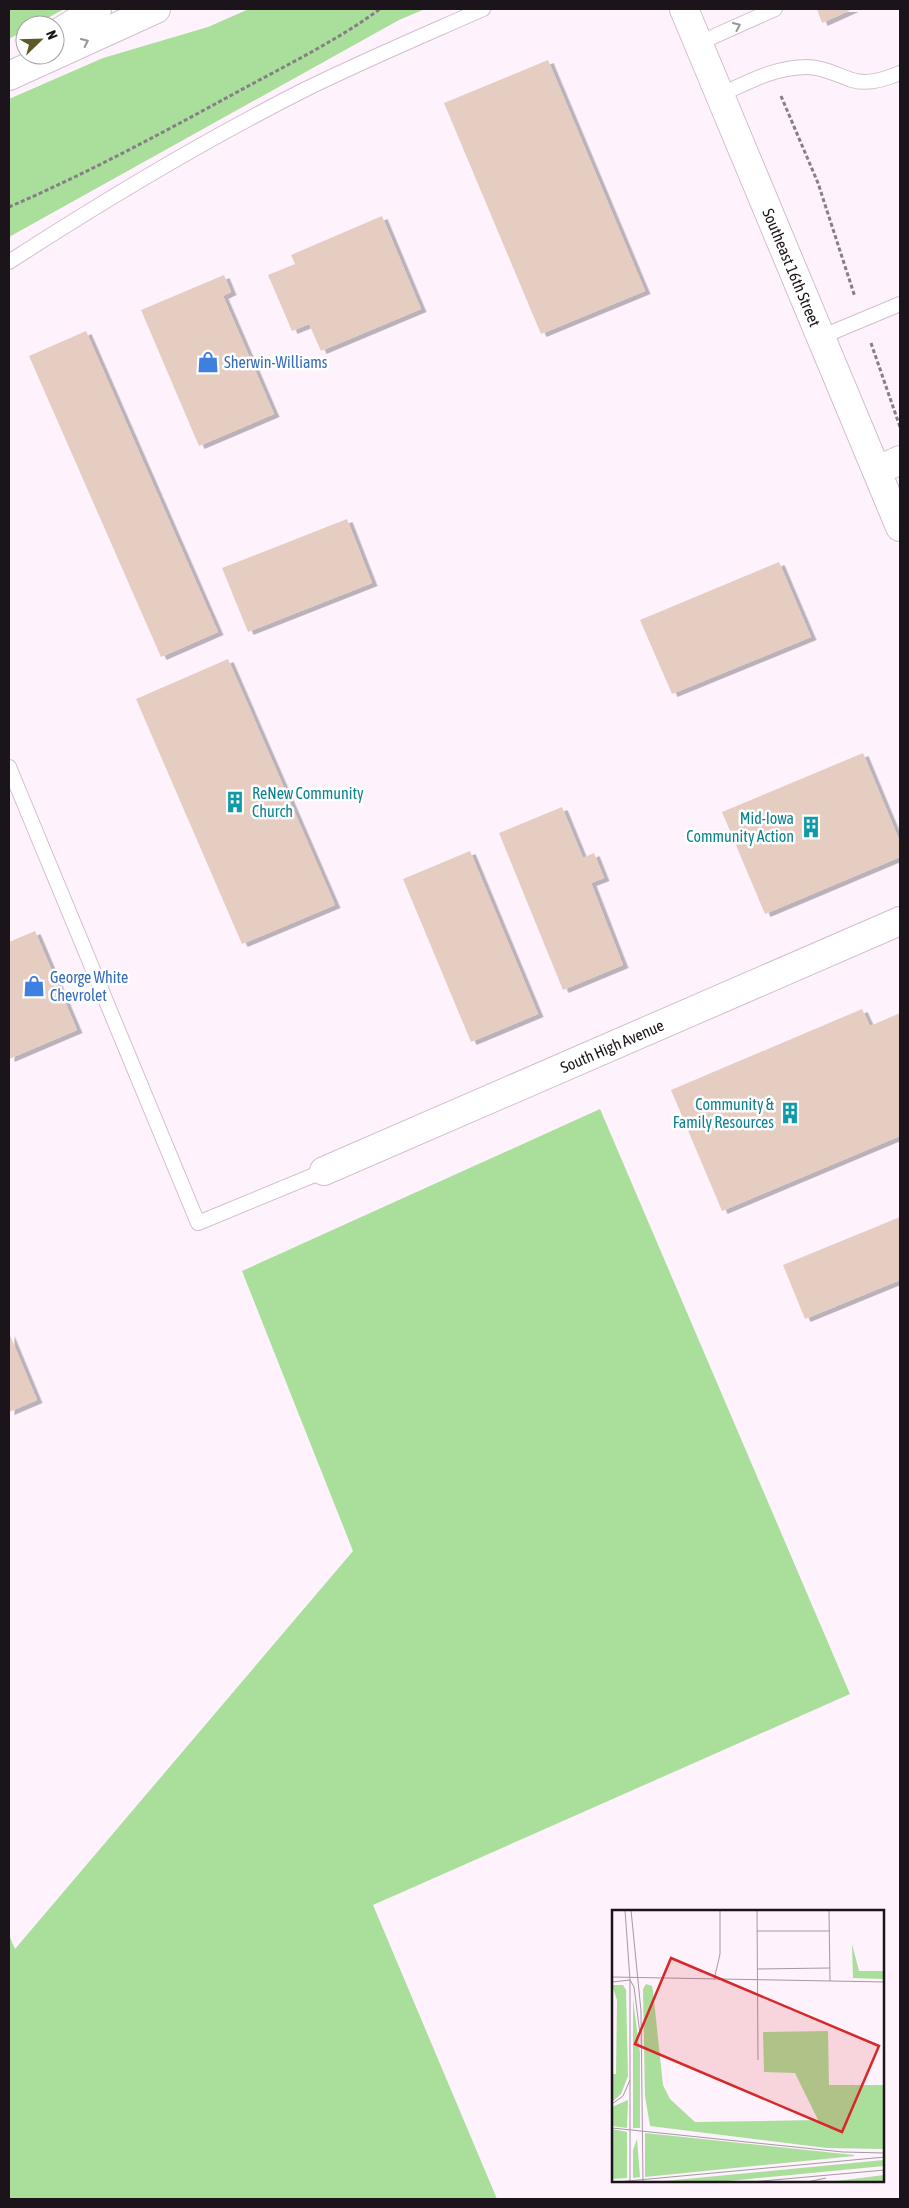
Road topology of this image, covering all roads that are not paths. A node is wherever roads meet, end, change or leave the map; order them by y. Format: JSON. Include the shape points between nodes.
{"nodes":[{"id":1,"x":97,"y":9,"type":"edge"},
{"id":2,"x":156,"y":9,"type":"edge"},
{"id":3,"x":483,"y":9,"type":"edge"},
{"id":4,"x":684,"y":9,"type":"edge"},
{"id":5,"x":775,"y":9,"type":"edge"},
{"id":6,"x":65,"y":29,"type":"edge"},
{"id":7,"x":699,"y":43,"type":"junction"},
{"id":8,"x":900,"y":73,"type":"edge"},
{"id":9,"x":9,"y":76,"type":"edge"},
{"id":10,"x":720,"y":95,"type":"junction"},
{"id":11,"x":9,"y":262,"type":"edge"},
{"id":12,"x":900,"y":304,"type":"edge"},
{"id":13,"x":821,"y":337,"type":"junction"},
{"id":14,"x":889,"y":466,"type":"edge"},
{"id":15,"x":900,"y":527,"type":"edge"},
{"id":16,"x":9,"y":767,"type":"edge"},
{"id":17,"x":900,"y":921,"type":"edge"},
{"id":18,"x":324,"y":1171,"type":"joint"}],
"edges":[{"from":1,"to":6,"type":"main road"},
{"from":9,"to":2,"type":"main road","one_way":true},
{"from":3,"to":11,"type":"lane","via":[[292,96],[96,206]]},
{"from":4,"to":7,"type":"main road","name":"Southeast 16th Street"},
{"from":7,"to":5,"type":"lane","one_way":true},
{"from":7,"to":10,"type":"main road","name":"Southeast 16th Street"},
{"from":8,"to":10,"type":"lane","via":[[885,80],[854,81],[808,67],[771,71]]},
{"from":10,"to":13,"type":"main road","name":"Southeast 16th Street"},
{"from":12,"to":13,"type":"lane"},
{"from":13,"to":14,"type":"main road","name":"Southeast 16th Street"},
{"from":14,"to":15,"type":"main road","name":"Southeast 16th Street"},
{"from":16,"to":18,"type":"lane","via":[[198,1223]]},
{"from":17,"to":18,"type":"main road","name":"South High Avenue"}]}
